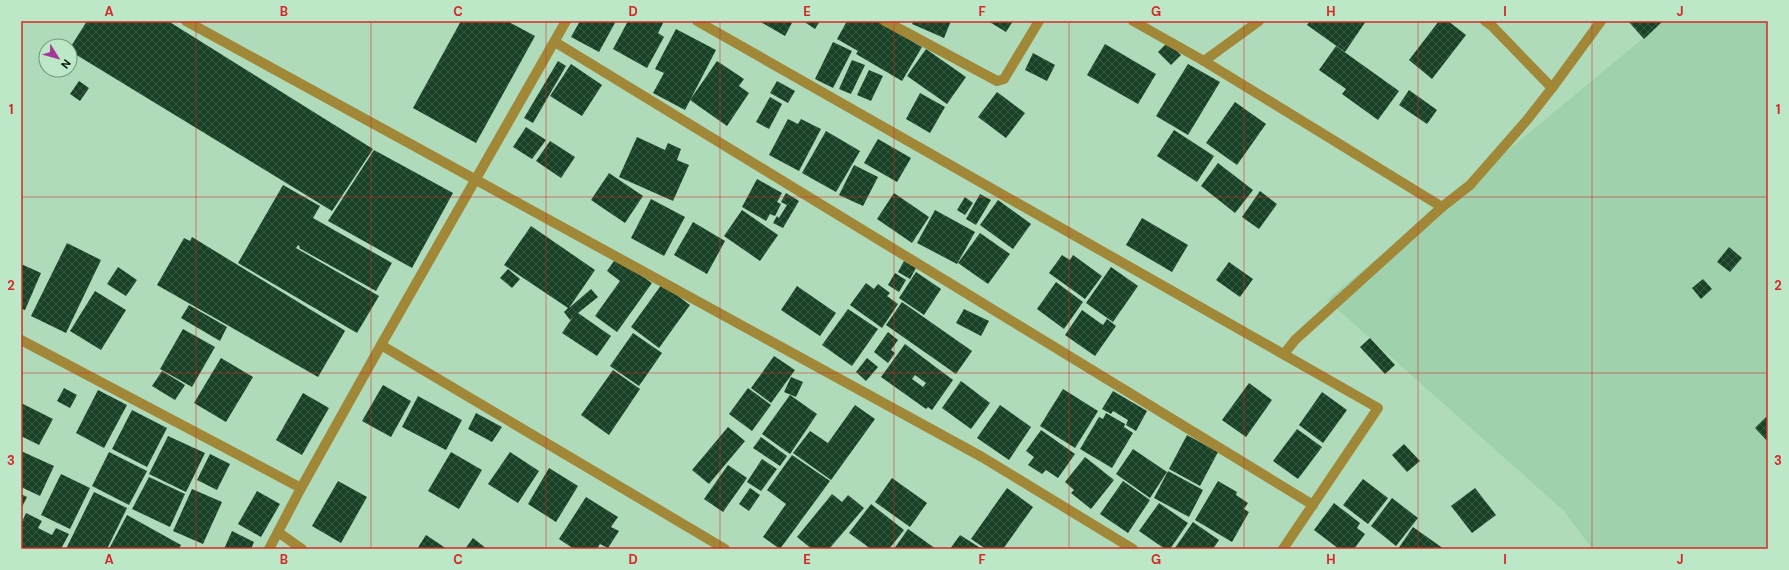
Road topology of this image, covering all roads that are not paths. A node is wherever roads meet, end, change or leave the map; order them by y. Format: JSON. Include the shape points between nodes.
{"nodes":[{"id":1,"x":186,"y":21,"type":"edge"},
{"id":2,"x":566,"y":21,"type":"edge"},
{"id":3,"x":697,"y":21,"type":"edge"},
{"id":4,"x":885,"y":21,"type":"edge"},
{"id":5,"x":1039,"y":21,"type":"edge"},
{"id":6,"x":1133,"y":21,"type":"edge"},
{"id":7,"x":1259,"y":21,"type":"edge"},
{"id":8,"x":1485,"y":21,"type":"edge"},
{"id":9,"x":1601,"y":21,"type":"edge"},
{"id":10,"x":555,"y":42,"type":"junction"},
{"id":11,"x":1204,"y":61,"type":"junction"},
{"id":12,"x":1552,"y":88,"type":"junction"},
{"id":13,"x":475,"y":180,"type":"junction"},
{"id":14,"x":1442,"y":207,"type":"junction"},
{"id":15,"x":21,"y":340,"type":"edge"},
{"id":16,"x":381,"y":345,"type":"junction"},
{"id":17,"x":1284,"y":354,"type":"junction"},
{"id":18,"x":301,"y":488,"type":"junction"},
{"id":19,"x":1313,"y":505,"type":"junction"},
{"id":20,"x":278,"y":532,"type":"junction"},
{"id":21,"x":269,"y":549,"type":"edge"},
{"id":22,"x":302,"y":549,"type":"edge"},
{"id":23,"x":725,"y":549,"type":"edge"},
{"id":24,"x":1133,"y":549,"type":"edge"},
{"id":25,"x":1283,"y":549,"type":"edge"}],
"edges":[{"from":1,"to":13,"type":"street"},
{"from":2,"to":10,"type":"street"},
{"from":3,"to":17,"type":"street"},
{"from":4,"to":5,"type":"street","via":[[997,81],[1004,79]]},
{"from":6,"to":11,"type":"street"},
{"from":7,"to":11,"type":"street"},
{"from":8,"to":12,"type":"street"},
{"from":9,"to":12,"type":"street"},
{"from":10,"to":13,"type":"street"},
{"from":10,"to":19,"type":"street"},
{"from":11,"to":14,"type":"street"},
{"from":12,"to":14,"type":"street","via":[[1476,179]]},
{"from":13,"to":16,"type":"street"},
{"from":13,"to":24,"type":"street","via":[[982,457]]},
{"from":14,"to":17,"type":"street","via":[[1295,340]]},
{"from":15,"to":18,"type":"street"},
{"from":16,"to":18,"type":"street"},
{"from":16,"to":23,"type":"street"},
{"from":17,"to":19,"type":"street","via":[[1378,408]]},
{"from":18,"to":20,"type":"street"},
{"from":19,"to":25,"type":"street"},
{"from":20,"to":21,"type":"street"},
{"from":20,"to":22,"type":"street"}]}
